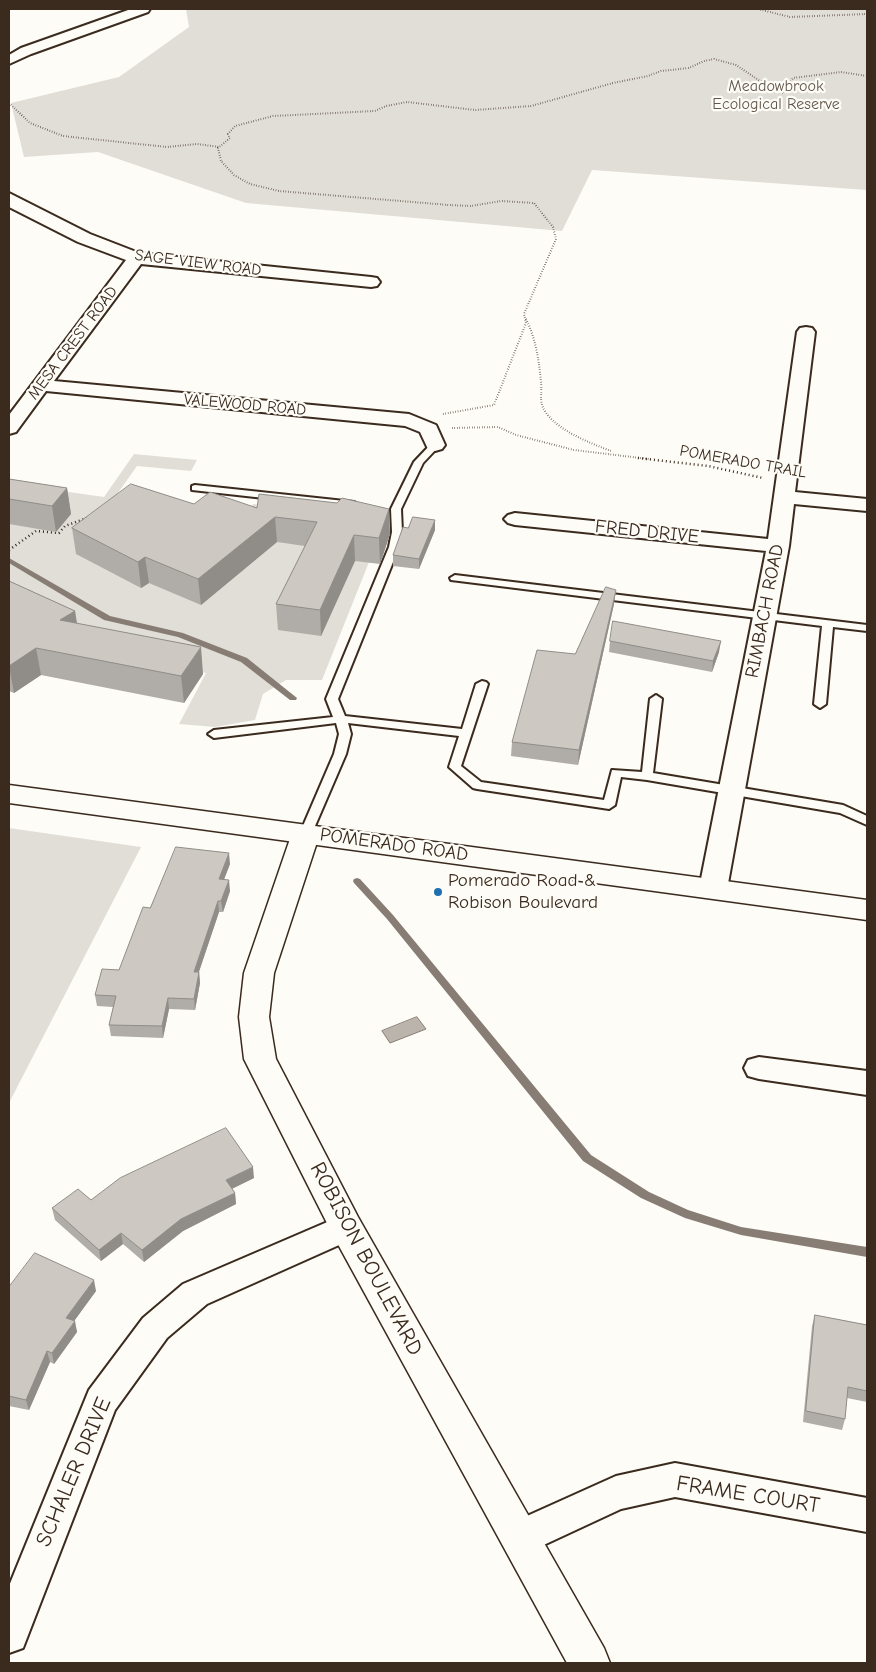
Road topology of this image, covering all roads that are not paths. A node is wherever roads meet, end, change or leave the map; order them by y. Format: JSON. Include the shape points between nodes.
{"nodes":[{"id":1,"x":143,"y":9,"type":"edge"},
{"id":2,"x":11,"y":57,"type":"edge"},
{"id":3,"x":9,"y":198,"type":"edge"},
{"id":4,"x":136,"y":258,"type":"junction"},
{"id":5,"x":371,"y":282,"type":"dead end"},
{"id":6,"x":806,"y":332,"type":"dead end"},
{"id":7,"x":41,"y":385,"type":"junction"},
{"id":8,"x":9,"y":428,"type":"edge"},
{"id":9,"x":432,"y":437,"type":"joint"},
{"id":10,"x":195,"y":488,"type":"dead end"},
{"id":11,"x":785,"y":490,"type":"junction"},
{"id":12,"x":867,"y":505,"type":"edge"},
{"id":13,"x":368,"y":506,"type":"edge"},
{"id":14,"x":515,"y":519,"type":"dead end"},
{"id":15,"x":778,"y":546,"type":"junction"},
{"id":16,"x":455,"y":578,"type":"dead end"},
{"id":17,"x":764,"y":616,"type":"junction"},
{"id":18,"x":828,"y":624,"type":"junction"},
{"id":19,"x":867,"y":628,"type":"edge"},
{"id":20,"x":482,"y":684,"type":"dead end"},
{"id":21,"x":656,"y":699,"type":"dead end"},
{"id":22,"x":820,"y":704,"type":"dead end"},
{"id":23,"x":341,"y":719,"type":"junction"},
{"id":24,"x":466,"y":733,"type":"junction"},
{"id":25,"x":214,"y":734,"type":"dead end"},
{"id":26,"x":647,"y":776,"type":"junction"},
{"id":27,"x":731,"y":791,"type":"junction"},
{"id":28,"x":9,"y":794,"type":"edge"},
{"id":29,"x":867,"y":821,"type":"edge"},
{"id":30,"x":306,"y":832,"type":"junction"},
{"id":31,"x":713,"y":889,"type":"junction"},
{"id":32,"x":867,"y":910,"type":"edge"},
{"id":33,"x":759,"y":1068,"type":"dead end"},
{"id":34,"x":867,"y":1083,"type":"edge"},
{"id":35,"x":346,"y":1227,"type":"junction"},
{"id":36,"x":867,"y":1515,"type":"edge"},
{"id":37,"x":520,"y":1538,"type":"junction"},
{"id":38,"x":9,"y":1634,"type":"edge"},
{"id":39,"x":589,"y":1663,"type":"edge"}],
"edges":[{"from":1,"to":2,"type":"street"},
{"from":3,"to":4,"type":"street","name":"SAGE VIEW ROAD","via":[[13,203],[84,238]]},
{"from":4,"to":5,"type":"street","name":"SAGE VIEW ROAD"},
{"from":4,"to":7,"type":"street","name":"MESA CREST ROAD"},
{"from":6,"to":11,"type":"street","name":"RIMBACH ROAD"},
{"from":7,"to":8,"type":"street","name":"MESA CREST ROAD"},
{"from":7,"to":9,"type":"street","name":"VALEWOOD ROAD","via":[[409,420]]},
{"from":9,"to":23,"type":"lane","via":[[392,509],[397,532],[394,547],[332,699]]},
{"from":10,"to":13,"type":"lane"},
{"from":11,"to":12,"type":"street"},
{"from":11,"to":15,"type":"street","name":"RIMBACH ROAD"},
{"from":14,"to":15,"type":"street","name":"FRED DRIVE"},
{"from":15,"to":17,"type":"street","name":"RIMBACH ROAD"},
{"from":16,"to":17,"type":"lane"},
{"from":17,"to":18,"type":"lane"},
{"from":17,"to":27,"type":"street","name":"RIMBACH ROAD"},
{"from":18,"to":19,"type":"lane"},
{"from":18,"to":22,"type":"lane"},
{"from":20,"to":24,"type":"lane"},
{"from":21,"to":26,"type":"lane"},
{"from":23,"to":24,"type":"lane"},
{"from":23,"to":25,"type":"lane","via":[[306,726]]},
{"from":23,"to":30,"type":"lane","via":[[345,734],[340,754]]},
{"from":24,"to":26,"type":"lane","via":[[455,767],[477,785],[609,805],[616,773]]},
{"from":26,"to":27,"type":"lane"},
{"from":27,"to":29,"type":"lane","via":[[843,809]]},
{"from":27,"to":31,"type":"street","name":"RIMBACH ROAD"},
{"from":28,"to":30,"type":"street","name":"POMERADO ROAD"},
{"from":30,"to":31,"type":"street","name":"POMERADO ROAD"},
{"from":30,"to":35,"type":"street","name":"ROBISON BOULEVARD","via":[[259,972],[254,1017],[260,1058]]},
{"from":31,"to":32,"type":"street","name":"POMERADO ROAD"},
{"from":33,"to":34,"type":"street"},
{"from":35,"to":37,"type":"street","name":"ROBISON BOULEVARD"},
{"from":35,"to":38,"type":"street","name":"SCHALER DRIVE","via":[[195,1294],[155,1328],[101,1401]]},
{"from":36,"to":37,"type":"street","name":"FRAME COURT","via":[[675,1480],[616,1493]]},
{"from":37,"to":39,"type":"street","name":"ROBISON BOULEVARD"}]}
